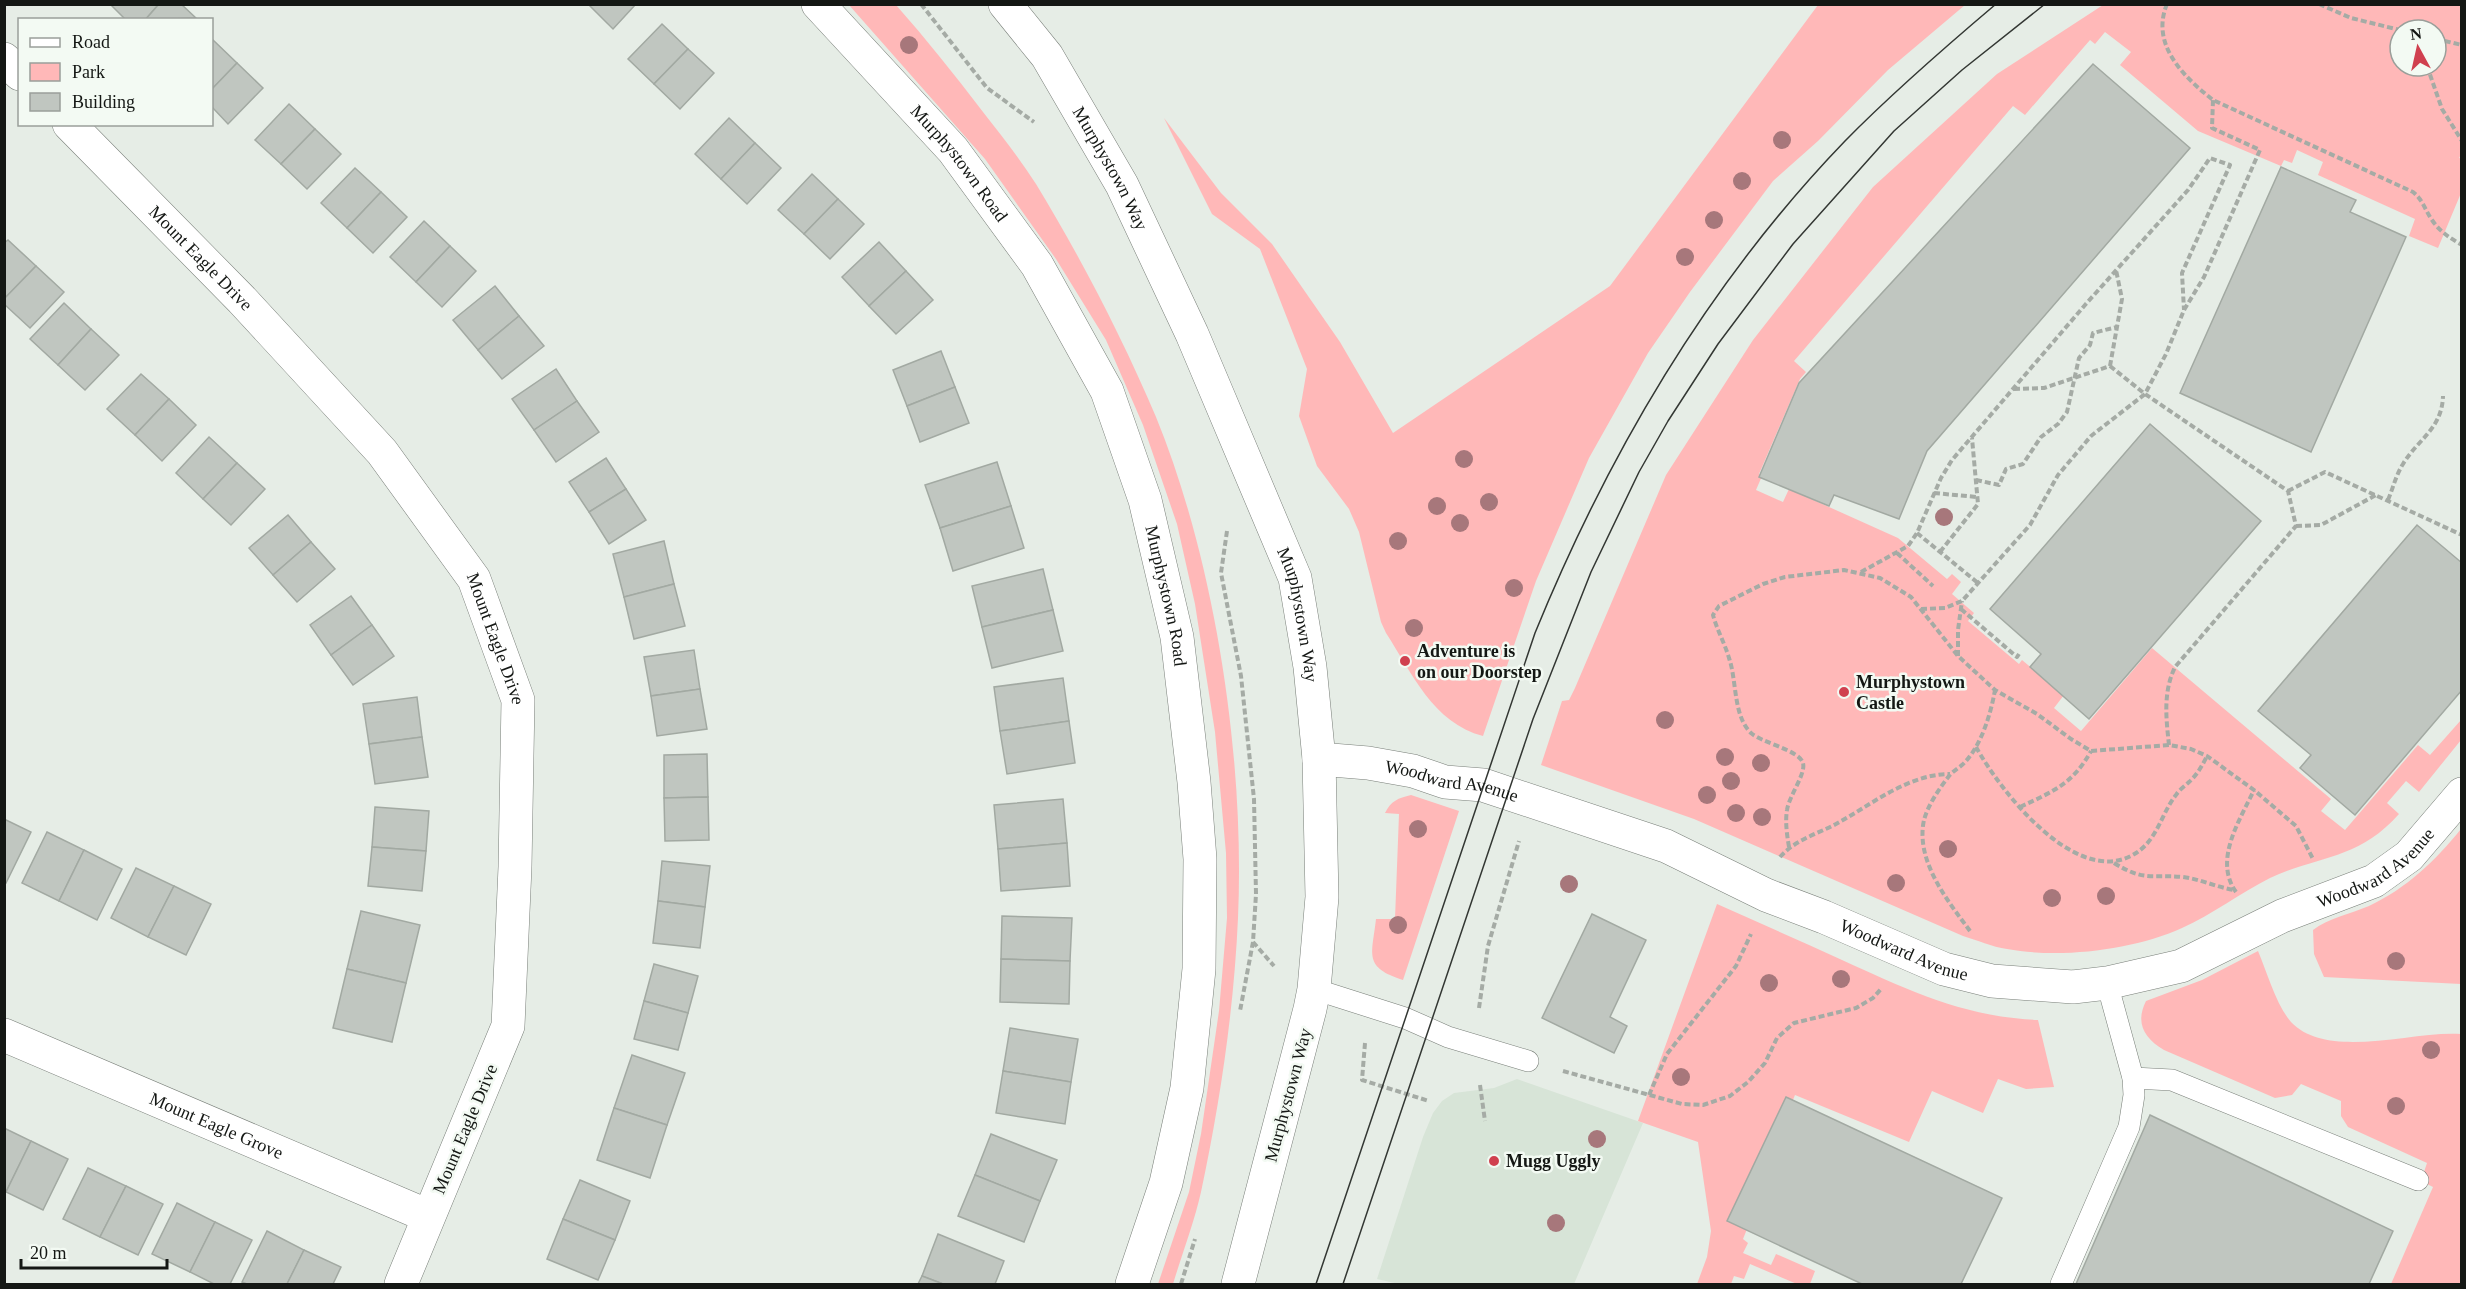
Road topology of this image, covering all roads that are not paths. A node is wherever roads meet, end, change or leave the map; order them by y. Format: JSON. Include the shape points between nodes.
{"nodes":[{"id":1,"x":818,"y":4,"type":"edge"},
{"id":2,"x":1005,"y":4,"type":"edge"},
{"id":3,"x":4,"y":59,"type":"edge"},
{"id":4,"x":18,"y":72,"type":"edge"},
{"id":5,"x":71,"y":126,"type":"edge"},
{"id":6,"x":1319,"y":759,"type":"junction"},
{"id":7,"x":2462,"y":794,"type":"edge"},
{"id":8,"x":2107,"y":983,"type":"junction"},
{"id":9,"x":1314,"y":989,"type":"junction"},
{"id":10,"x":4,"y":1035,"type":"edge"},
{"id":11,"x":1528,"y":1061,"type":"road end"},
{"id":12,"x":2133,"y":1078,"type":"junction"},
{"id":13,"x":2418,"y":1180,"type":"dead end"},
{"id":14,"x":428,"y":1216,"type":"junction"},
{"id":15,"x":401,"y":1284,"type":"edge"},
{"id":16,"x":1132,"y":1284,"type":"edge"},
{"id":17,"x":1238,"y":1284,"type":"edge"},
{"id":18,"x":2061,"y":1284,"type":"edge"}],
"edges":[{"from":1,"to":16,"type":"street","name":"Murphystown Road","via":[[953,150],[1037,265],[1107,391],[1145,500],[1178,637],[1200,859],[1199,969],[1187,1088],[1166,1182]]},
{"from":2,"to":6,"type":"street","name":"Murphystown Way","via":[[1047,56],[1122,185],[1192,334],[1295,578],[1310,668]]},
{"from":3,"to":4,"type":"street"},
{"from":5,"to":14,"type":"street","name":"Mount Eagle Drive","via":[[242,300],[382,452],[474,579],[518,700],[508,1026]]},
{"from":6,"to":8,"type":"street","name":"Woodward Avenue","via":[[1413,771],[1444,782],[1483,784],[1666,846],[1766,895],[1944,969],[1992,981],[2036,986]]},
{"from":6,"to":9,"type":"street","name":"Murphystown Way","via":[[1322,897]]},
{"from":7,"to":8,"type":"street","name":"Woodward Avenue","via":[[2409,856],[2374,881],[2262,926],[2181,966]]},
{"from":8,"to":12,"type":"lane"},
{"from":9,"to":11,"type":"lane"},
{"from":9,"to":17,"type":"street","name":"Murphystown Way"},
{"from":10,"to":14,"type":"street","name":"Mount Eagle Grove"},
{"from":12,"to":13,"type":"lane","via":[[2172,1080]]},
{"from":12,"to":18,"type":"lane","via":[[2129,1127]]},
{"from":14,"to":15,"type":"street","name":"Mount Eagle Drive"}]}
